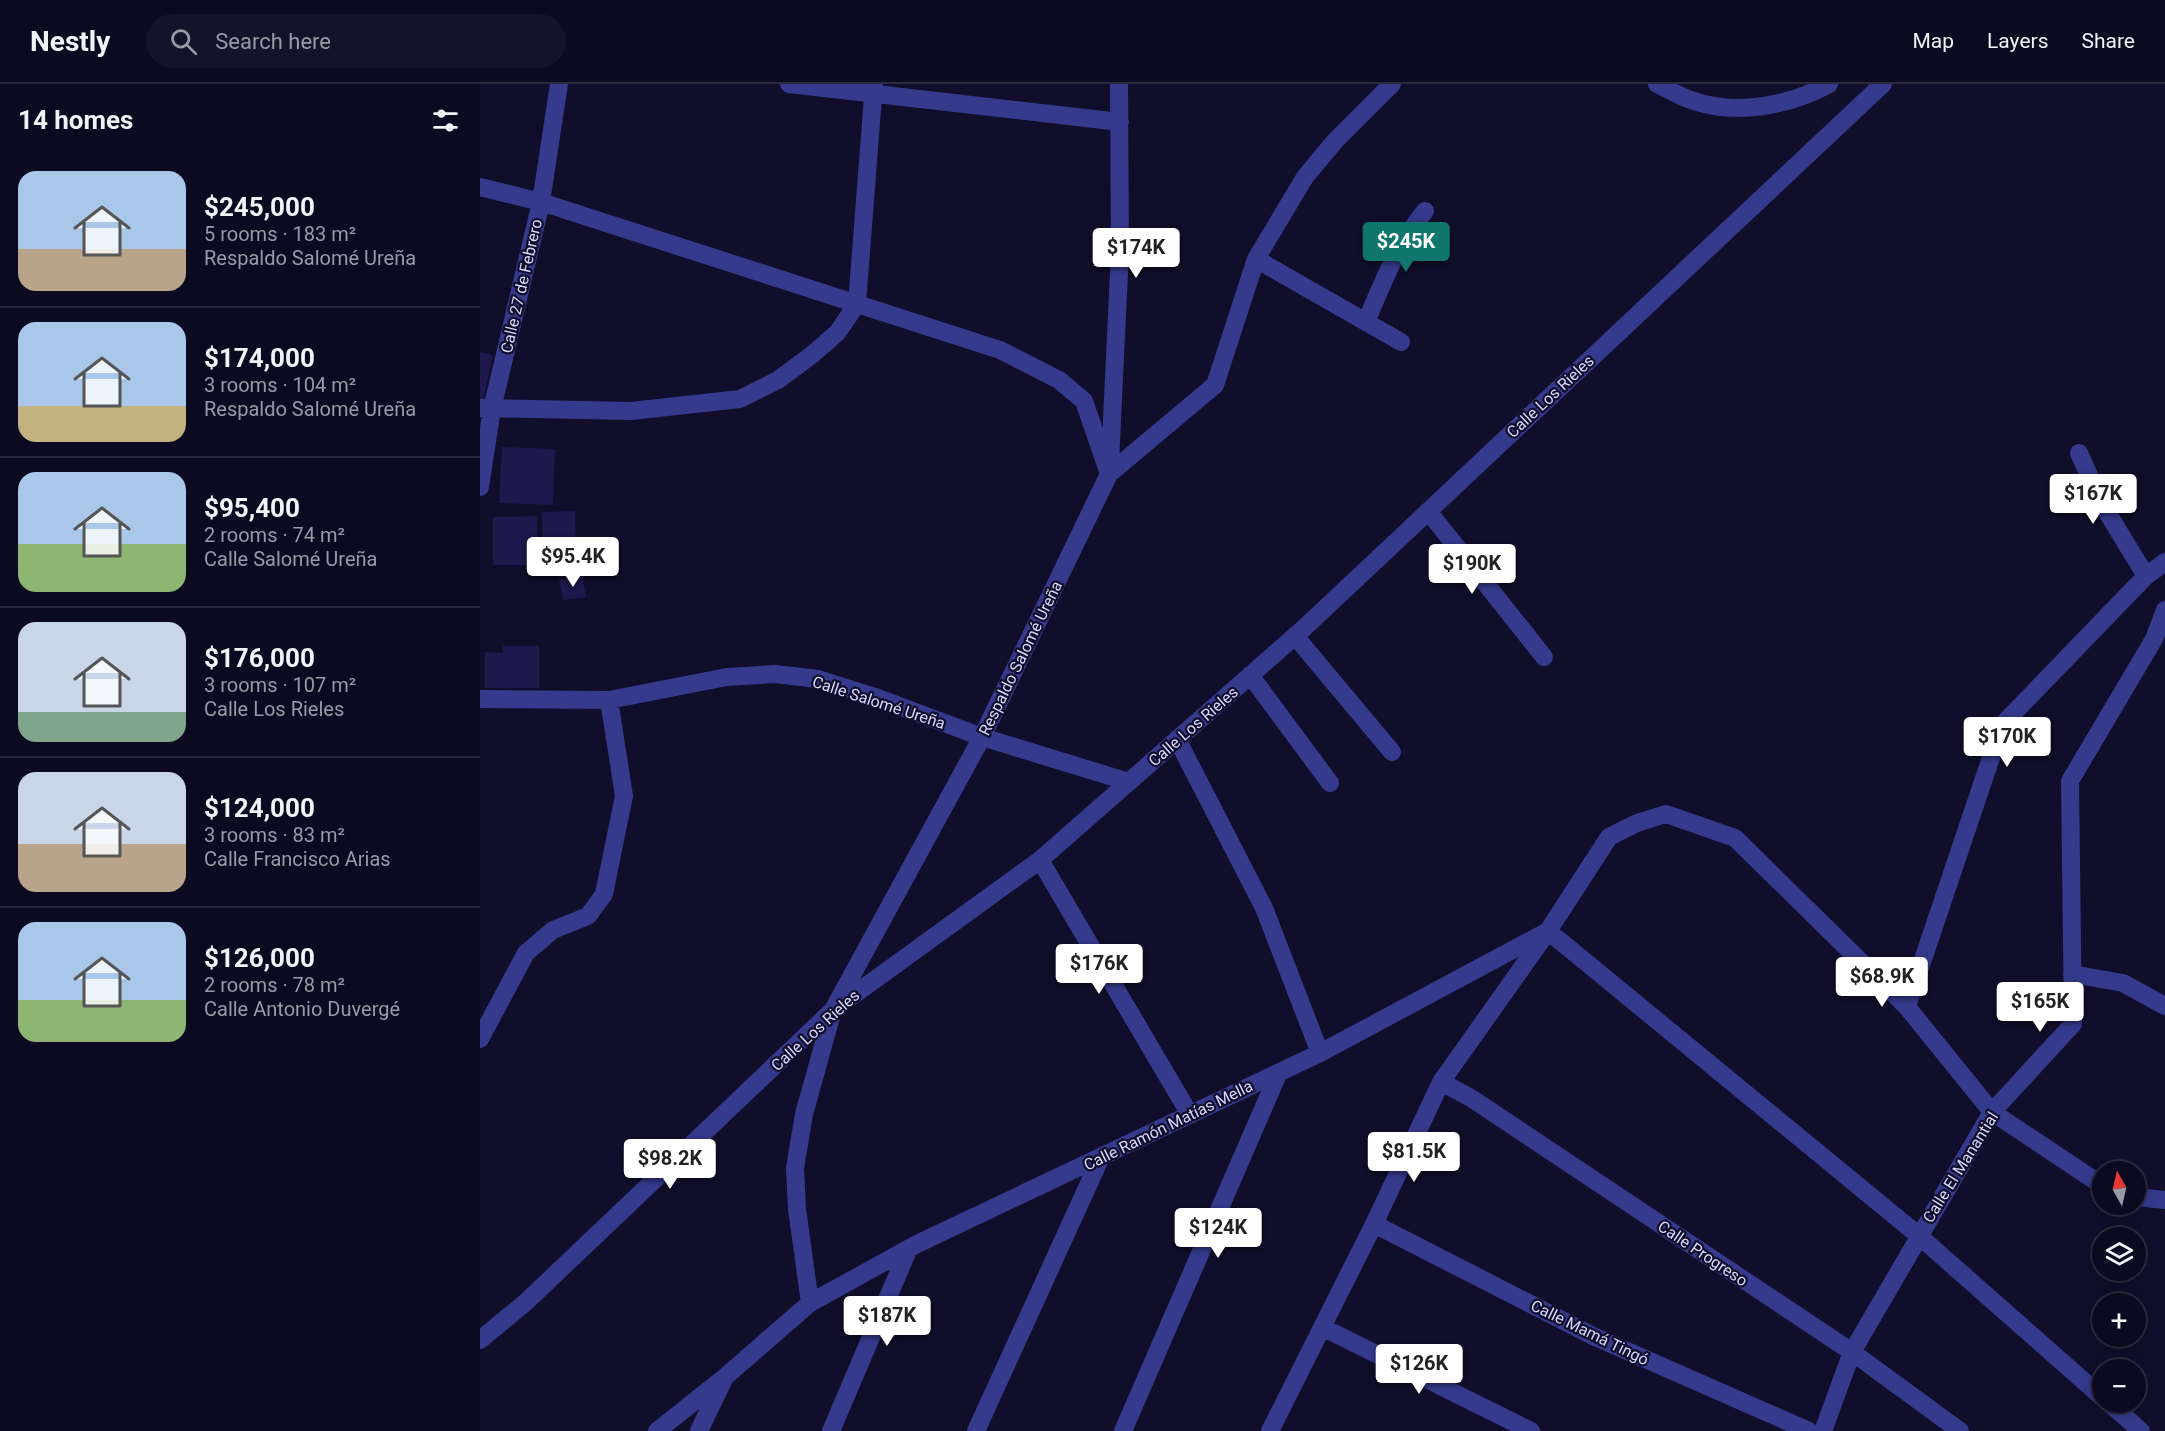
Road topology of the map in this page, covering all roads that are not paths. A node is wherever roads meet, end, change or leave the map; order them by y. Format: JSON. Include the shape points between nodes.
{"nodes":[{"id":1,"x":559,"y":84,"type":"edge"},
{"id":2,"x":789,"y":84,"type":"edge"},
{"id":3,"x":1119,"y":84,"type":"edge"},
{"id":4,"x":1392,"y":84,"type":"edge"},
{"id":5,"x":1658,"y":84,"type":"edge"},
{"id":6,"x":1829,"y":84,"type":"edge"},
{"id":7,"x":1883,"y":84,"type":"edge"},
{"id":8,"x":874,"y":90,"type":"edge"},
{"id":9,"x":1120,"y":122,"type":"junction"},
{"id":10,"x":480,"y":187,"type":"edge"},
{"id":11,"x":541,"y":202,"type":"junction"},
{"id":12,"x":1425,"y":211,"type":"dead end"},
{"id":13,"x":1256,"y":259,"type":"junction"},
{"id":14,"x":857,"y":304,"type":"junction"},
{"id":15,"x":1366,"y":322,"type":"junction"},
{"id":16,"x":1401,"y":342,"type":"dead end"},
{"id":17,"x":486,"y":409,"type":"edge"},
{"id":18,"x":2079,"y":453,"type":"dead end"},
{"id":19,"x":1109,"y":474,"type":"junction"},
{"id":20,"x":480,"y":487,"type":"edge"},
{"id":21,"x":1428,"y":511,"type":"junction"},
{"id":22,"x":2165,"y":562,"type":"edge"},
{"id":23,"x":2146,"y":576,"type":"junction"},
{"id":24,"x":2165,"y":610,"type":"edge"},
{"id":25,"x":1295,"y":636,"type":"junction"},
{"id":26,"x":1544,"y":657,"type":"dead end"},
{"id":27,"x":1250,"y":675,"type":"junction"},
{"id":28,"x":480,"y":699,"type":"edge"},
{"id":29,"x":609,"y":700,"type":"junction"},
{"id":30,"x":982,"y":737,"type":"junction"},
{"id":31,"x":1177,"y":739,"type":"junction"},
{"id":32,"x":1392,"y":752,"type":"dead end"},
{"id":33,"x":1129,"y":782,"type":"junction"},
{"id":34,"x":1330,"y":783,"type":"dead end"},
{"id":35,"x":1040,"y":860,"type":"junction"},
{"id":36,"x":1548,"y":931,"type":"junction"},
{"id":37,"x":2072,"y":974,"type":"junction"},
{"id":38,"x":2165,"y":1006,"type":"edge"},
{"id":39,"x":1907,"y":1008,"type":"junction"},
{"id":40,"x":833,"y":1010,"type":"junction"},
{"id":41,"x":480,"y":1039,"type":"edge"},
{"id":42,"x":1320,"y":1053,"type":"junction"},
{"id":43,"x":1280,"y":1072,"type":"junction"},
{"id":44,"x":1441,"y":1082,"type":"junction"},
{"id":45,"x":1992,"y":1112,"type":"junction"},
{"id":46,"x":1189,"y":1113,"type":"junction"},
{"id":47,"x":1101,"y":1157,"type":"junction"},
{"id":48,"x":2092,"y":1179,"type":"edge"},
{"id":49,"x":2146,"y":1198,"type":"edge"},
{"id":50,"x":2165,"y":1200,"type":"edge"},
{"id":51,"x":1374,"y":1224,"type":"junction"},
{"id":52,"x":1918,"y":1234,"type":"junction"},
{"id":53,"x":909,"y":1248,"type":"junction"},
{"id":54,"x":810,"y":1303,"type":"junction"},
{"id":55,"x":1322,"y":1327,"type":"junction"},
{"id":56,"x":480,"y":1340,"type":"edge"},
{"id":57,"x":1852,"y":1352,"type":"junction"},
{"id":58,"x":725,"y":1377,"type":"junction"},
{"id":59,"x":2092,"y":1388,"type":"edge"},
{"id":60,"x":2121,"y":1413,"type":"edge"},
{"id":61,"x":1272,"y":1430,"type":"edge"},
{"id":62,"x":657,"y":1431,"type":"edge"},
{"id":63,"x":699,"y":1431,"type":"edge"},
{"id":64,"x":831,"y":1431,"type":"edge"},
{"id":65,"x":976,"y":1431,"type":"edge"},
{"id":66,"x":1123,"y":1431,"type":"edge"},
{"id":67,"x":1531,"y":1431,"type":"edge"},
{"id":68,"x":1809,"y":1431,"type":"edge"},
{"id":69,"x":1823,"y":1431,"type":"edge"},
{"id":70,"x":1960,"y":1431,"type":"edge"},
{"id":71,"x":2141,"y":1431,"type":"edge"}],
"edges":[{"from":1,"to":11,"type":"street","name":"Calle 27 de Febrero"},
{"from":2,"to":8,"type":"street"},
{"from":3,"to":9,"type":"street"},
{"from":4,"to":13,"type":"street","name":"Respaldo Salomé Ureña","via":[[1305,177]]},
{"from":5,"to":6,"type":"street","via":[[1692,100],[1760,107]]},
{"from":7,"to":21,"type":"street","name":"Calle Los Rieles"},
{"from":8,"to":9,"type":"street"},
{"from":8,"to":14,"type":"street"},
{"from":9,"to":19,"type":"street","via":[[1120,250]]},
{"from":10,"to":11,"type":"street"},
{"from":11,"to":14,"type":"street"},
{"from":11,"to":17,"type":"street","name":"Calle 27 de Febrero"},
{"from":12,"to":15,"type":"street","via":[[1405,235]]},
{"from":13,"to":15,"type":"street"},
{"from":13,"to":19,"type":"street","name":"Respaldo Salomé Ureña","via":[[1215,385]]},
{"from":14,"to":17,"type":"street","via":[[837,333],[813,354],[778,380],[740,399],[631,411]]},
{"from":14,"to":19,"type":"street","via":[[1000,350],[1074,390],[1084,401]]},
{"from":15,"to":16,"type":"street"},
{"from":17,"to":20,"type":"street","name":"Calle 27 de Febrero"},
{"from":18,"to":23,"type":"street","via":[[2102,504]]},
{"from":19,"to":30,"type":"street","name":"Respaldo Salomé Ureña"},
{"from":21,"to":25,"type":"street","name":"Calle Los Rieles"},
{"from":21,"to":26,"type":"street"},
{"from":22,"to":23,"type":"street"},
{"from":23,"to":39,"type":"street","via":[[2002,725]]},
{"from":24,"to":37,"type":"street","name":"Calle El Manantial","via":[[2154,639],[2070,781]]},
{"from":25,"to":27,"type":"street","name":"Calle Los Rieles"},
{"from":25,"to":32,"type":"street"},
{"from":27,"to":31,"type":"street","name":"Calle Los Rieles"},
{"from":27,"to":34,"type":"street"},
{"from":28,"to":29,"type":"street","name":"Calle Salomé Ureña"},
{"from":29,"to":30,"type":"street","name":"Calle Salomé Ureña","via":[[727,677],[775,674],[818,679]]},
{"from":29,"to":41,"type":"street","via":[[624,796],[604,894],[588,916],[553,930],[526,953]]},
{"from":30,"to":33,"type":"street","name":"Calle Salomé Ureña"},
{"from":30,"to":40,"type":"street","name":"Respaldo Salomé Ureña"},
{"from":31,"to":33,"type":"street","name":"Calle Los Rieles"},
{"from":31,"to":42,"type":"street","via":[[1264,908]]},
{"from":33,"to":35,"type":"street","name":"Calle Los Rieles"},
{"from":35,"to":40,"type":"street","name":"Calle Los Rieles"},
{"from":35,"to":46,"type":"street"},
{"from":36,"to":39,"type":"street","name":"Calle Ramón Matías Mella","via":[[1609,837],[1666,814],[1735,838]]},
{"from":36,"to":42,"type":"street","name":"Calle Ramón Matías Mella"},
{"from":36,"to":44,"type":"street"},
{"from":36,"to":52,"type":"street"},
{"from":37,"to":38,"type":"street","via":[[2123,983]]},
{"from":37,"to":45,"type":"street","name":"Calle El Manantial","via":[[2073,1024]]},
{"from":39,"to":45,"type":"street"},
{"from":40,"to":54,"type":"street","name":"Respaldo Salomé Ureña","via":[[804,1114],[795,1168]]},
{"from":40,"to":56,"type":"street","name":"Calle Los Rieles","via":[[526,1302]]},
{"from":42,"to":43,"type":"street","name":"Calle Ramón Matías Mella"},
{"from":43,"to":46,"type":"street","name":"Calle Ramón Matías Mella"},
{"from":43,"to":66,"type":"street"},
{"from":44,"to":51,"type":"street"},
{"from":44,"to":57,"type":"street","name":"Calle Progreso","via":[[1471,1098]]},
{"from":45,"to":48,"type":"street"},
{"from":45,"to":52,"type":"street","name":"Calle El Manantial"},
{"from":46,"to":47,"type":"street","name":"Calle Ramón Matías Mella"},
{"from":47,"to":53,"type":"street","name":"Calle Ramón Matías Mella"},
{"from":47,"to":65,"type":"street"},
{"from":49,"to":50,"type":"street"},
{"from":51,"to":55,"type":"street"},
{"from":51,"to":68,"type":"street","name":"Calle Mamá Tingó","via":[[1593,1336]]},
{"from":52,"to":57,"type":"street","name":"Calle El Manantial"},
{"from":52,"to":59,"type":"street"},
{"from":53,"to":54,"type":"street","name":"Calle Ramón Matías Mella"},
{"from":53,"to":64,"type":"street"},
{"from":54,"to":58,"type":"street","name":"Calle Ramón Matías Mella"},
{"from":55,"to":61,"type":"street"},
{"from":55,"to":67,"type":"street"},
{"from":57,"to":69,"type":"street","name":"Calle El Manantial"},
{"from":57,"to":70,"type":"street","name":"Calle Progreso"},
{"from":58,"to":62,"type":"street","name":"Calle Ramón Matías Mella"},
{"from":58,"to":63,"type":"street"},
{"from":60,"to":71,"type":"street"}]}
